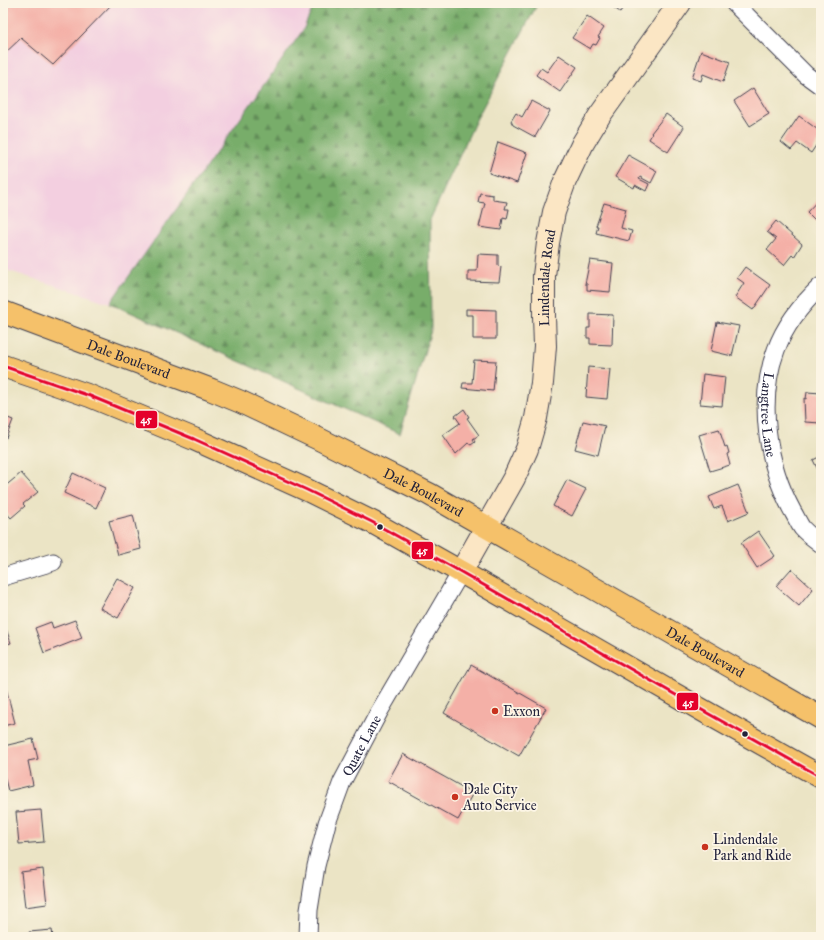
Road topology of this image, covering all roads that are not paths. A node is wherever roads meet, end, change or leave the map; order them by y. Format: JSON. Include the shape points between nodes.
{"nodes":[{"id":1,"x":680,"y":3,"type":"edge"},
{"id":2,"x":734,"y":3,"type":"edge"},
{"id":3,"x":821,"y":86,"type":"edge"},
{"id":4,"x":821,"y":286,"type":"edge"},
{"id":5,"x":3,"y":312,"type":"edge"},
{"id":6,"x":3,"y":366,"type":"edge"},
{"id":7,"x":487,"y":526,"type":"junction"},
{"id":8,"x":821,"y":544,"type":"edge"},
{"id":9,"x":53,"y":562,"type":"dead end"},
{"id":10,"x":461,"y":572,"type":"junction"},
{"id":11,"x":3,"y":577,"type":"edge"},
{"id":12,"x":821,"y":718,"type":"edge"},
{"id":13,"x":821,"y":777,"type":"edge"},
{"id":14,"x":308,"y":937,"type":"edge"}],
"edges":[{"from":1,"to":7,"type":"street","name":"Lindendale Road","via":[[583,143],[554,212],[544,276],[545,346],[536,418],[527,449],[514,478]]},
{"from":2,"to":3,"type":"street","via":[[806,75]]},
{"from":4,"to":8,"type":"street","name":"Langtree Lane","via":[[802,305],[782,336],[769,373],[766,394],[770,446],[777,475],[802,528]]},
{"from":5,"to":7,"type":"main road","name":"Dale Boulevard","via":[[241,402],[321,440]]},
{"from":6,"to":10,"type":"main road","via":[[90,396],[194,438],[372,522]]},
{"from":7,"to":10,"type":"street","name":"Lindendale Road"},
{"from":7,"to":12,"type":"main road","name":"Dale Boulevard"},
{"from":9,"to":11,"type":"street"},
{"from":10,"to":13,"type":"main road"},
{"from":10,"to":14,"type":"street","name":"Quate Lane","via":[[379,712],[342,782],[316,866],[309,910]]}]}
